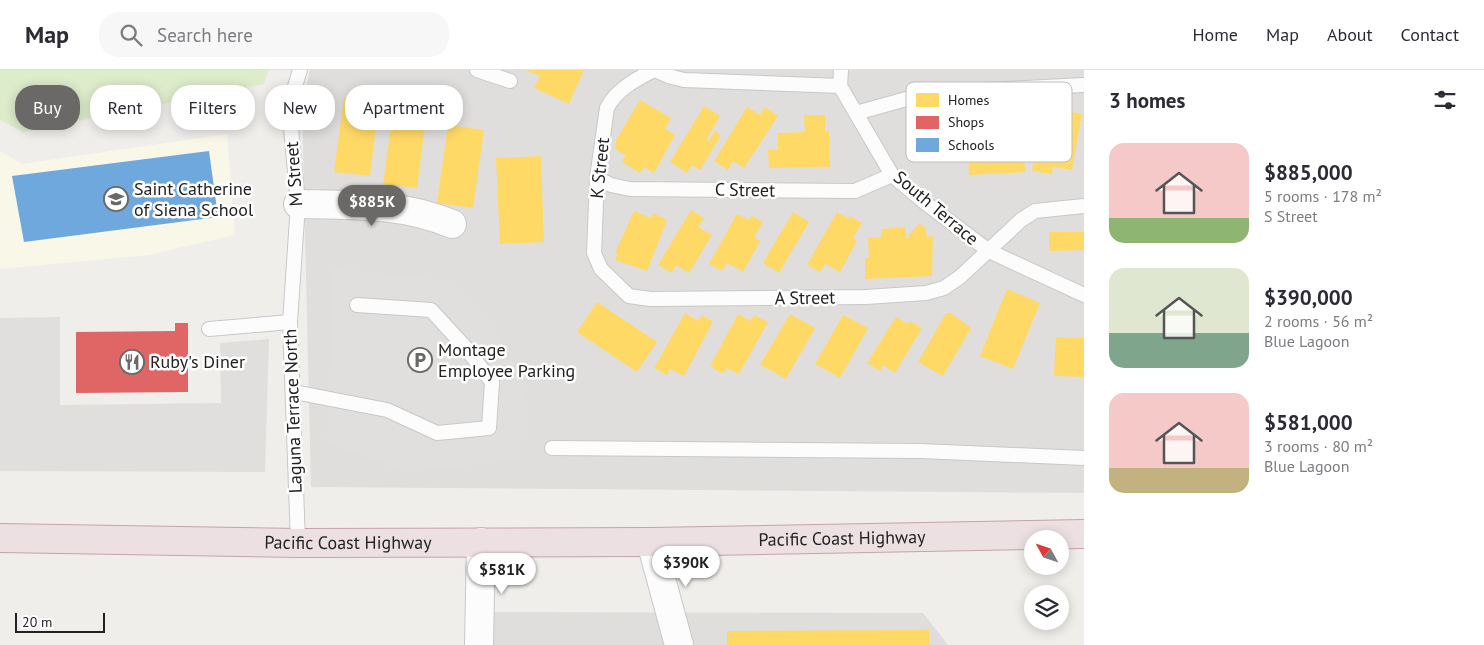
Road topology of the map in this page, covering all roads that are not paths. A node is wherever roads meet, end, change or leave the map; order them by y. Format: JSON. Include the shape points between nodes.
{"nodes":[{"id":1,"x":300,"y":70,"type":"edge"},
{"id":2,"x":477,"y":70,"type":"edge"},
{"id":3,"x":654,"y":70,"type":"edge"},
{"id":4,"x":841,"y":70,"type":"edge"},
{"id":5,"x":510,"y":81,"type":"dead end"},
{"id":6,"x":840,"y":86,"type":"junction"},
{"id":7,"x":906,"y":99,"type":"edge"},
{"id":8,"x":856,"y":112,"type":"junction"},
{"id":9,"x":892,"y":175,"type":"junction"},
{"id":10,"x":597,"y":178,"type":"junction"},
{"id":11,"x":298,"y":204,"type":"junction"},
{"id":12,"x":1084,"y":206,"type":"edge"},
{"id":13,"x":452,"y":224,"type":"dead end"},
{"id":14,"x":989,"y":251,"type":"junction"},
{"id":15,"x":293,"y":279,"type":"joint"},
{"id":16,"x":613,"y":283,"type":"joint"},
{"id":17,"x":1084,"y":294,"type":"edge"},
{"id":18,"x":357,"y":304,"type":"dead end"},
{"id":19,"x":290,"y":322,"type":"junction"},
{"id":20,"x":209,"y":328,"type":"dead end"},
{"id":21,"x":294,"y":392,"type":"junction"},
{"id":22,"x":552,"y":448,"type":"dead end"},
{"id":23,"x":1084,"y":458,"type":"edge"},
{"id":24,"x":1084,"y":534,"type":"edge"},
{"id":25,"x":0,"y":538,"type":"edge"},
{"id":26,"x":481,"y":542,"type":"junction"},
{"id":27,"x":651,"y":542,"type":"junction"},
{"id":28,"x":298,"y":543,"type":"junction"},
{"id":29,"x":479,"y":645,"type":"edge"},
{"id":30,"x":679,"y":645,"type":"edge"}],
"edges":[{"from":1,"to":11,"type":"lane","name":"M Street","via":[[289,106]]},
{"from":2,"to":5,"type":"lane"},
{"from":3,"to":6,"type":"lane","via":[[684,80]]},
{"from":3,"to":10,"type":"lane","name":"K Street","via":[[637,78],[611,100],[607,108]]},
{"from":4,"to":6,"type":"lane"},
{"from":6,"to":8,"type":"lane","name":"South Terrace"},
{"from":7,"to":8,"type":"lane"},
{"from":8,"to":9,"type":"lane","name":"South Terrace"},
{"from":9,"to":10,"type":"lane","name":"C Street","via":[[855,191],[630,189]]},
{"from":9,"to":14,"type":"lane","name":"South Terrace"},
{"from":10,"to":16,"type":"lane","name":"K Street","via":[[594,253],[601,269]]},
{"from":11,"to":13,"type":"street","via":[[390,206]]},
{"from":11,"to":15,"type":"lane","name":"M Street"},
{"from":12,"to":14,"type":"lane","name":"A Street","via":[[1035,211]]},
{"from":14,"to":16,"type":"lane","name":"A Street","via":[[960,278],[944,288],[926,293],[866,297],[650,299],[629,296]]},
{"from":14,"to":17,"type":"lane","name":"South Terrace"},
{"from":15,"to":19,"type":"lane","name":"Laguna Terrace North"},
{"from":18,"to":21,"type":"lane","via":[[431,310],[492,382],[489,428],[437,433],[387,410]]},
{"from":19,"to":20,"type":"lane"},
{"from":19,"to":21,"type":"lane","name":"Laguna Terrace North"},
{"from":21,"to":28,"type":"lane","name":"Laguna Terrace North","via":[[292,431]]},
{"from":22,"to":23,"type":"lane","via":[[921,451]]},
{"from":24,"to":27,"type":"highway","name":"Pacific Coast Highway"},
{"from":25,"to":28,"type":"highway","name":"Pacific Coast Highway"},
{"from":26,"to":27,"type":"highway","name":"Pacific Coast Highway"},
{"from":26,"to":28,"type":"highway","name":"Pacific Coast Highway"},
{"from":26,"to":29,"type":"street"},
{"from":27,"to":30,"type":"street"}]}
